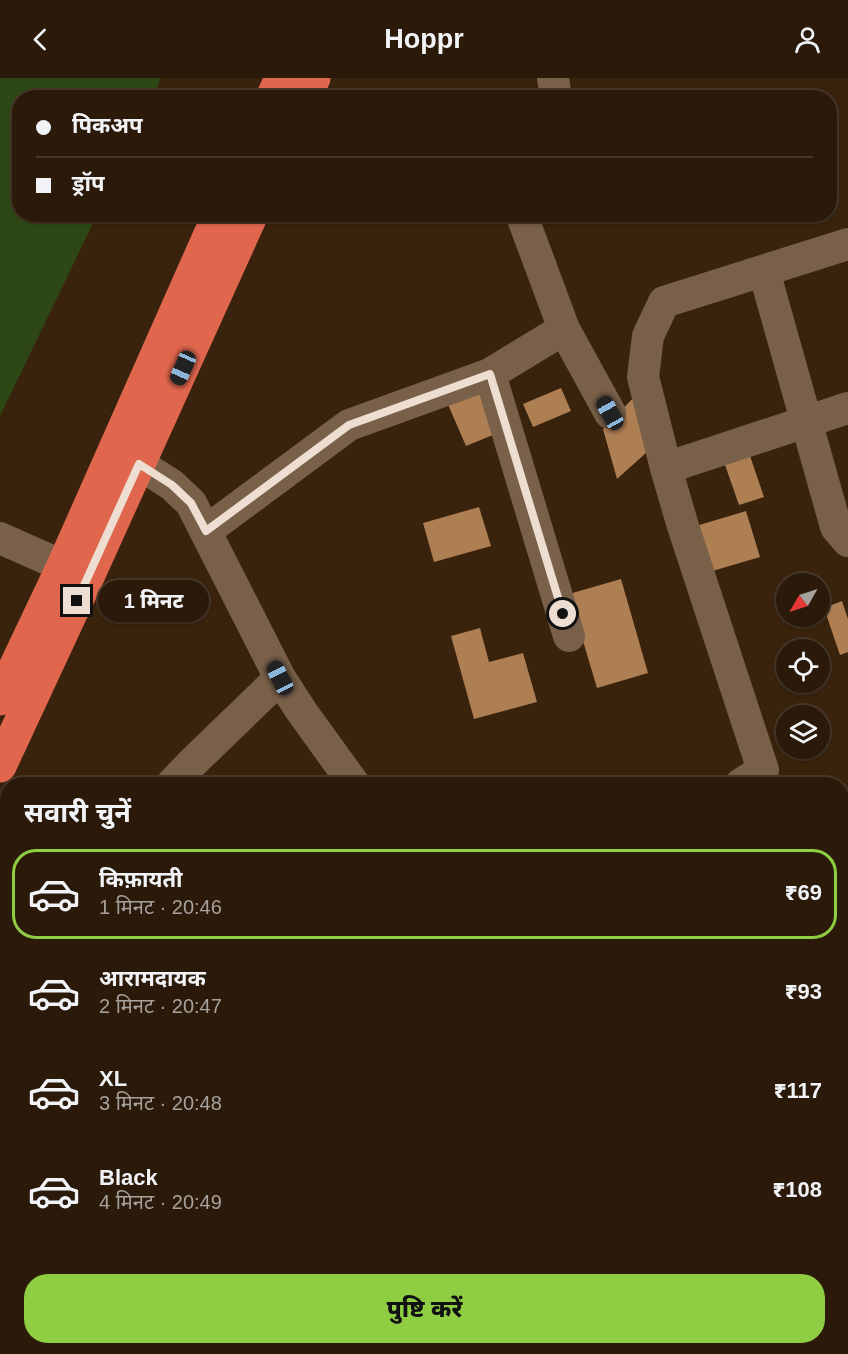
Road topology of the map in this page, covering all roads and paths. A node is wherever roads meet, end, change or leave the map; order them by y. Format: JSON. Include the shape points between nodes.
{"nodes":[{"id":1,"x":216,"y":222,"type":"edge"},
{"id":2,"x":248,"y":222,"type":"edge"},
{"id":3,"x":524,"y":222,"type":"edge"},
{"id":4,"x":848,"y":244,"type":"edge"},
{"id":5,"x":764,"y":270,"type":"junction"},
{"id":6,"x":564,"y":329,"type":"junction"},
{"id":7,"x":490,"y":374,"type":"junction"},
{"id":8,"x":848,"y":408,"type":"edge"},
{"id":9,"x":610,"y":413,"type":"dead end"},
{"id":10,"x":806,"y":422,"type":"junction"},
{"id":11,"x":139,"y":464,"type":"junction"},
{"id":12,"x":666,"y":468,"type":"junction"},
{"id":13,"x":206,"y":531,"type":"junction"},
{"id":14,"x":0,"y":537,"type":"edge"},
{"id":15,"x":848,"y":541,"type":"edge"},
{"id":16,"x":74,"y":573,"type":"junction"},
{"id":17,"x":569,"y":636,"type":"dead end"},
{"id":18,"x":280,"y":678,"type":"junction"},
{"id":19,"x":0,"y":699,"type":"edge"},
{"id":20,"x":0,"y":765,"type":"edge"},
{"id":21,"x":179,"y":777,"type":"edge"},
{"id":22,"x":349,"y":777,"type":"edge"},
{"id":23,"x":752,"y":777,"type":"edge"}],
"edges":[{"from":1,"to":16,"type":"highway"},
{"from":2,"to":11,"type":"highway"},
{"from":3,"to":6,"type":"street"},
{"from":4,"to":5,"type":"street"},
{"from":5,"to":10,"type":"street"},
{"from":5,"to":12,"type":"street","via":[[664,302],[648,336],[643,377]]},
{"from":6,"to":7,"type":"street"},
{"from":6,"to":9,"type":"street"},
{"from":7,"to":13,"type":"street","via":[[349,425]]},
{"from":7,"to":17,"type":"street"},
{"from":8,"to":10,"type":"street"},
{"from":10,"to":12,"type":"street"},
{"from":10,"to":15,"type":"street","via":[[836,527]]},
{"from":11,"to":13,"type":"street","via":[[191,503]]},
{"from":11,"to":16,"type":"highway"},
{"from":12,"to":23,"type":"street","via":[[763,770]]},
{"from":13,"to":18,"type":"street"},
{"from":14,"to":16,"type":"street"},
{"from":16,"to":19,"type":"highway"},
{"from":16,"to":20,"type":"highway"},
{"from":18,"to":21,"type":"street"},
{"from":18,"to":22,"type":"street"}]}
